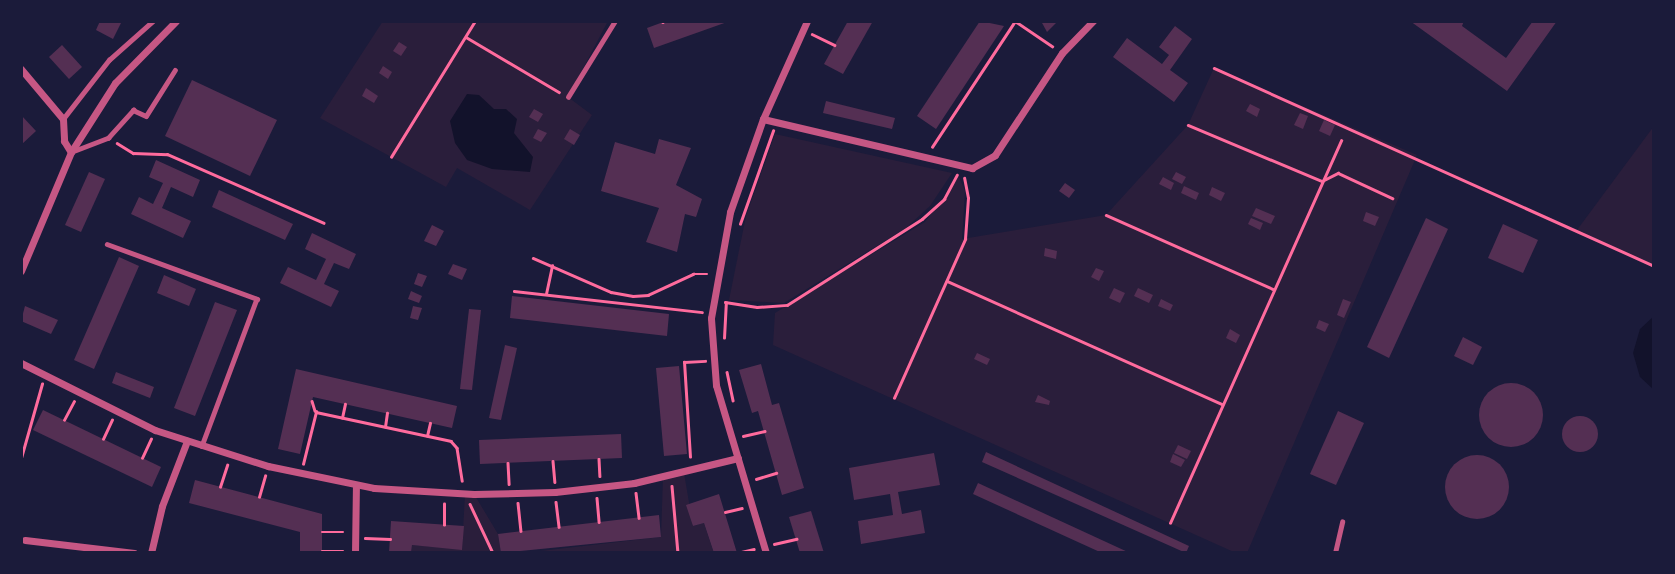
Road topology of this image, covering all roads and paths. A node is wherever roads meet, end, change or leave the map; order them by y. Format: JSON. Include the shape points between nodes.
{"nodes":[{"id":1,"x":153,"y":21,"type":"edge"},
{"id":2,"x":176,"y":21,"type":"edge"},
{"id":3,"x":475,"y":21,"type":"edge"},
{"id":4,"x":615,"y":21,"type":"edge"},
{"id":5,"x":807,"y":21,"type":"edge"},
{"id":6,"x":1093,"y":21,"type":"edge"},
{"id":7,"x":803,"y":29,"type":"junction"},
{"id":8,"x":466,"y":37,"type":"junction"},
{"id":9,"x":993,"y":42,"type":"dead end"},
{"id":10,"x":835,"y":45,"type":"dead end"},
{"id":11,"x":999,"y":45,"type":"junction"},
{"id":12,"x":1062,"y":53,"type":"junction"},
{"id":13,"x":1214,"y":68,"type":"dead end"},
{"id":14,"x":21,"y":69,"type":"edge"},
{"id":15,"x":175,"y":70,"type":"dead end"},
{"id":16,"x":971,"y":76,"type":"dead end"},
{"id":17,"x":976,"y":80,"type":"junction"},
{"id":18,"x":568,"y":97,"type":"joint"},
{"id":19,"x":948,"y":110,"type":"dead end"},
{"id":20,"x":954,"y":113,"type":"junction"},
{"id":21,"x":63,"y":118,"type":"junction"},
{"id":22,"x":763,"y":118,"type":"junction"},
{"id":23,"x":776,"y":122,"type":"junction"},
{"id":24,"x":1188,"y":125,"type":"dead end"},
{"id":25,"x":108,"y":138,"type":"junction"},
{"id":26,"x":1341,"y":141,"type":"dead end"},
{"id":27,"x":71,"y":152,"type":"junction"},
{"id":28,"x":391,"y":157,"type":"dead end"},
{"id":29,"x":924,"y":159,"type":"junction"},
{"id":30,"x":960,"y":169,"type":"junction"},
{"id":31,"x":1322,"y":181,"type":"junction"},
{"id":32,"x":1392,"y":198,"type":"dead end"},
{"id":33,"x":1106,"y":215,"type":"dead end"},
{"id":34,"x":324,"y":223,"type":"dead end"},
{"id":35,"x":739,"y":228,"type":"dead end"},
{"id":36,"x":107,"y":244,"type":"dead end"},
{"id":37,"x":533,"y":258,"type":"dead end"},
{"id":38,"x":552,"y":266,"type":"junction"},
{"id":39,"x":1654,"y":266,"type":"edge"},
{"id":40,"x":21,"y":271,"type":"edge"},
{"id":41,"x":716,"y":275,"type":"junction"},
{"id":42,"x":947,"y":281,"type":"junction"},
{"id":43,"x":1274,"y":290,"type":"junction"},
{"id":44,"x":514,"y":291,"type":"dead end"},
{"id":45,"x":533,"y":293,"type":"junction"},
{"id":46,"x":727,"y":293,"type":"dead end"},
{"id":47,"x":546,"y":295,"type":"junction"},
{"id":48,"x":533,"y":298,"type":"dead end"},
{"id":49,"x":572,"y":298,"type":"junction"},
{"id":50,"x":713,"y":301,"type":"junction"},
{"id":51,"x":611,"y":302,"type":"junction"},
{"id":52,"x":572,"y":303,"type":"dead end"},
{"id":53,"x":726,"y":303,"type":"junction"},
{"id":54,"x":610,"y":307,"type":"dead end"},
{"id":55,"x":649,"y":307,"type":"junction"},
{"id":56,"x":649,"y":312,"type":"dead end"},
{"id":57,"x":711,"y":313,"type":"junction"},
{"id":58,"x":724,"y":340,"type":"dead end"},
{"id":59,"x":712,"y":360,"type":"junction"},
{"id":60,"x":726,"y":362,"type":"dead end"},
{"id":61,"x":21,"y":363,"type":"edge"},
{"id":62,"x":45,"y":376,"type":"junction"},
{"id":63,"x":681,"y":388,"type":"dead end"},
{"id":64,"x":686,"y":388,"type":"junction"},
{"id":65,"x":77,"y":394,"type":"junction"},
{"id":66,"x":894,"y":398,"type":"dead end"},
{"id":67,"x":313,"y":401,"type":"dead end"},
{"id":68,"x":345,"y":404,"type":"dead end"},
{"id":69,"x":1222,"y":405,"type":"junction"},
{"id":70,"x":316,"y":412,"type":"junction"},
{"id":71,"x":116,"y":413,"type":"junction"},
{"id":72,"x":387,"y":413,"type":"dead end"},
{"id":73,"x":725,"y":416,"type":"junction"},
{"id":74,"x":342,"y":418,"type":"junction"},
{"id":75,"x":64,"y":420,"type":"dead end"},
{"id":76,"x":430,"y":423,"type":"dead end"},
{"id":77,"x":385,"y":427,"type":"junction"},
{"id":78,"x":155,"y":430,"type":"junction"},
{"id":79,"x":764,"y":431,"type":"dead end"},
{"id":80,"x":305,"y":434,"type":"dead end"},
{"id":81,"x":310,"y":436,"type":"junction"},
{"id":82,"x":427,"y":436,"type":"junction"},
{"id":83,"x":103,"y":439,"type":"dead end"},
{"id":84,"x":732,"y":439,"type":"junction"},
{"id":85,"x":187,"y":441,"type":"junction"},
{"id":86,"x":202,"y":446,"type":"junction"},
{"id":87,"x":231,"y":455,"type":"junction"},
{"id":88,"x":21,"y":457,"type":"edge"},
{"id":89,"x":142,"y":458,"type":"dead end"},
{"id":90,"x":738,"y":458,"type":"junction"},
{"id":91,"x":599,"y":459,"type":"dead end"},
{"id":92,"x":508,"y":463,"type":"dead end"},
{"id":93,"x":268,"y":466,"type":"junction"},
{"id":94,"x":691,"y":471,"type":"junction"},
{"id":95,"x":776,"y":473,"type":"dead end"},
{"id":96,"x":301,"y":475,"type":"junction"},
{"id":97,"x":670,"y":475,"type":"junction"},
{"id":98,"x":745,"y":482,"type":"junction"},
{"id":99,"x":634,"y":483,"type":"junction"},
{"id":100,"x":356,"y":485,"type":"junction"},
{"id":101,"x":220,"y":487,"type":"dead end"},
{"id":102,"x":598,"y":488,"type":"junction"},
{"id":103,"x":445,"y":493,"type":"junction"},
{"id":104,"x":465,"y":494,"type":"junction"},
{"id":105,"x":514,"y":494,"type":"junction"},
{"id":106,"x":259,"y":497,"type":"dead end"},
{"id":107,"x":752,"y":506,"type":"junction"},
{"id":108,"x":725,"y":512,"type":"dead end"},
{"id":109,"x":639,"y":518,"type":"dead end"},
{"id":110,"x":599,"y":522,"type":"dead end"},
{"id":111,"x":1342,"y":522,"type":"dead end"},
{"id":112,"x":1170,"y":523,"type":"dead end"},
{"id":113,"x":444,"y":525,"type":"dead end"},
{"id":114,"x":521,"y":531,"type":"dead end"},
{"id":115,"x":322,"y":532,"type":"dead end"},
{"id":116,"x":355,"y":535,"type":"junction"},
{"id":117,"x":390,"y":539,"type":"dead end"},
{"id":118,"x":796,"y":539,"type":"dead end"},
{"id":119,"x":25,"y":540,"type":"dead end"},
{"id":120,"x":765,"y":550,"type":"edge"},
{"id":121,"x":322,"y":551,"type":"dead end"},
{"id":122,"x":355,"y":552,"type":"edge"},
{"id":123,"x":134,"y":553,"type":"edge"},
{"id":124,"x":151,"y":553,"type":"edge"},
{"id":125,"x":493,"y":553,"type":"edge"},
{"id":126,"x":678,"y":553,"type":"edge"},
{"id":127,"x":737,"y":553,"type":"edge"},
{"id":128,"x":1335,"y":553,"type":"edge"}],
"edges":[{"from":1,"to":21,"type":"lane","via":[[109,60]]},
{"from":2,"to":27,"type":"street","via":[[115,83]]},
{"from":3,"to":8,"type":"path"},
{"from":4,"to":18,"type":"lane"},
{"from":5,"to":7,"type":"street"},
{"from":6,"to":12,"type":"street"},
{"from":7,"to":10,"type":"path"},
{"from":7,"to":22,"type":"street"},
{"from":8,"to":18,"type":"path"},
{"from":8,"to":28,"type":"path"},
{"from":9,"to":11,"type":"path"},
{"from":11,"to":12,"type":"path","via":[[1015,21]]},
{"from":11,"to":17,"type":"path"},
{"from":12,"to":30,"type":"street","via":[[995,155],[972,168]]},
{"from":13,"to":39,"type":"path"},
{"from":14,"to":21,"type":"street"},
{"from":15,"to":25,"type":"lane","via":[[146,116],[133,110]]},
{"from":16,"to":17,"type":"path"},
{"from":17,"to":20,"type":"path"},
{"from":19,"to":20,"type":"path"},
{"from":20,"to":29,"type":"path"},
{"from":21,"to":27,"type":"street","via":[[64,141]]},
{"from":22,"to":23,"type":"street"},
{"from":22,"to":41,"type":"street","via":[[730,212]]},
{"from":23,"to":29,"type":"street"},
{"from":23,"to":35,"type":"path"},
{"from":24,"to":31,"type":"path"},
{"from":25,"to":27,"type":"lane"},
{"from":25,"to":34,"type":"path","via":[[133,153],[167,154]]},
{"from":26,"to":31,"type":"path"},
{"from":27,"to":40,"type":"street"},
{"from":29,"to":30,"type":"street"},
{"from":30,"to":42,"type":"path","via":[[968,218],[965,239]]},
{"from":30,"to":53,"type":"path","via":[[944,198],[922,219],[787,305]]},
{"from":31,"to":32,"type":"path","via":[[1338,173]]},
{"from":31,"to":43,"type":"path"},
{"from":33,"to":43,"type":"path"},
{"from":36,"to":86,"type":"lane","via":[[257,299]]},
{"from":37,"to":38,"type":"path"},
{"from":38,"to":41,"type":"path","via":[[611,292],[633,296],[648,295],[693,274]]},
{"from":38,"to":47,"type":"path"},
{"from":41,"to":50,"type":"street"},
{"from":42,"to":66,"type":"path"},
{"from":42,"to":69,"type":"path"},
{"from":43,"to":69,"type":"path"},
{"from":44,"to":45,"type":"path"},
{"from":45,"to":47,"type":"path"},
{"from":45,"to":48,"type":"path"},
{"from":46,"to":53,"type":"path"},
{"from":47,"to":49,"type":"path"},
{"from":49,"to":51,"type":"path"},
{"from":49,"to":52,"type":"path"},
{"from":50,"to":53,"type":"path"},
{"from":50,"to":57,"type":"street"},
{"from":51,"to":54,"type":"path"},
{"from":51,"to":55,"type":"path"},
{"from":53,"to":58,"type":"path"},
{"from":55,"to":56,"type":"path"},
{"from":55,"to":57,"type":"path"},
{"from":57,"to":59,"type":"street"},
{"from":59,"to":64,"type":"path","via":[[684,362]]},
{"from":59,"to":73,"type":"street"},
{"from":60,"to":73,"type":"path","via":[[736,413]]},
{"from":61,"to":62,"type":"street"},
{"from":62,"to":65,"type":"street"},
{"from":62,"to":88,"type":"path","via":[[29,416]]},
{"from":63,"to":64,"type":"path"},
{"from":64,"to":94,"type":"path"},
{"from":65,"to":71,"type":"street"},
{"from":65,"to":75,"type":"path"},
{"from":67,"to":70,"type":"path"},
{"from":68,"to":74,"type":"path"},
{"from":69,"to":112,"type":"path"},
{"from":70,"to":74,"type":"path"},
{"from":70,"to":81,"type":"path"},
{"from":71,"to":78,"type":"street"},
{"from":71,"to":83,"type":"path"},
{"from":72,"to":77,"type":"path"},
{"from":73,"to":84,"type":"street"},
{"from":74,"to":77,"type":"path"},
{"from":76,"to":82,"type":"path"},
{"from":77,"to":82,"type":"path"},
{"from":78,"to":85,"type":"street"},
{"from":78,"to":89,"type":"path"},
{"from":79,"to":84,"type":"path"},
{"from":80,"to":81,"type":"path"},
{"from":81,"to":96,"type":"path"},
{"from":82,"to":104,"type":"path","via":[[451,441],[457,448]]},
{"from":84,"to":90,"type":"street"},
{"from":85,"to":86,"type":"street"},
{"from":85,"to":124,"type":"street","via":[[162,506]]},
{"from":86,"to":87,"type":"street"},
{"from":87,"to":93,"type":"street"},
{"from":87,"to":101,"type":"path"},
{"from":90,"to":94,"type":"street"},
{"from":90,"to":98,"type":"street"},
{"from":91,"to":102,"type":"path"},
{"from":92,"to":105,"type":"path"},
{"from":93,"to":96,"type":"street"},
{"from":93,"to":106,"type":"path"},
{"from":94,"to":97,"type":"street"},
{"from":95,"to":98,"type":"path"},
{"from":96,"to":100,"type":"street"},
{"from":97,"to":99,"type":"street"},
{"from":97,"to":126,"type":"path"},
{"from":98,"to":107,"type":"street"},
{"from":99,"to":102,"type":"street"},
{"from":99,"to":109,"type":"path"},
{"from":100,"to":103,"type":"street"},
{"from":100,"to":116,"type":"street"},
{"from":102,"to":105,"type":"street"},
{"from":102,"to":110,"type":"path"},
{"from":103,"to":104,"type":"street"},
{"from":103,"to":113,"type":"path"},
{"from":104,"to":105,"type":"street"},
{"from":104,"to":125,"type":"path"},
{"from":105,"to":114,"type":"path"},
{"from":107,"to":108,"type":"path"},
{"from":107,"to":120,"type":"street"},
{"from":111,"to":128,"type":"lane"},
{"from":115,"to":116,"type":"path"},
{"from":116,"to":117,"type":"path"},
{"from":116,"to":122,"type":"street"},
{"from":118,"to":120,"type":"path"},
{"from":119,"to":123,"type":"street"},
{"from":120,"to":127,"type":"path"},
{"from":121,"to":122,"type":"path"}]}
